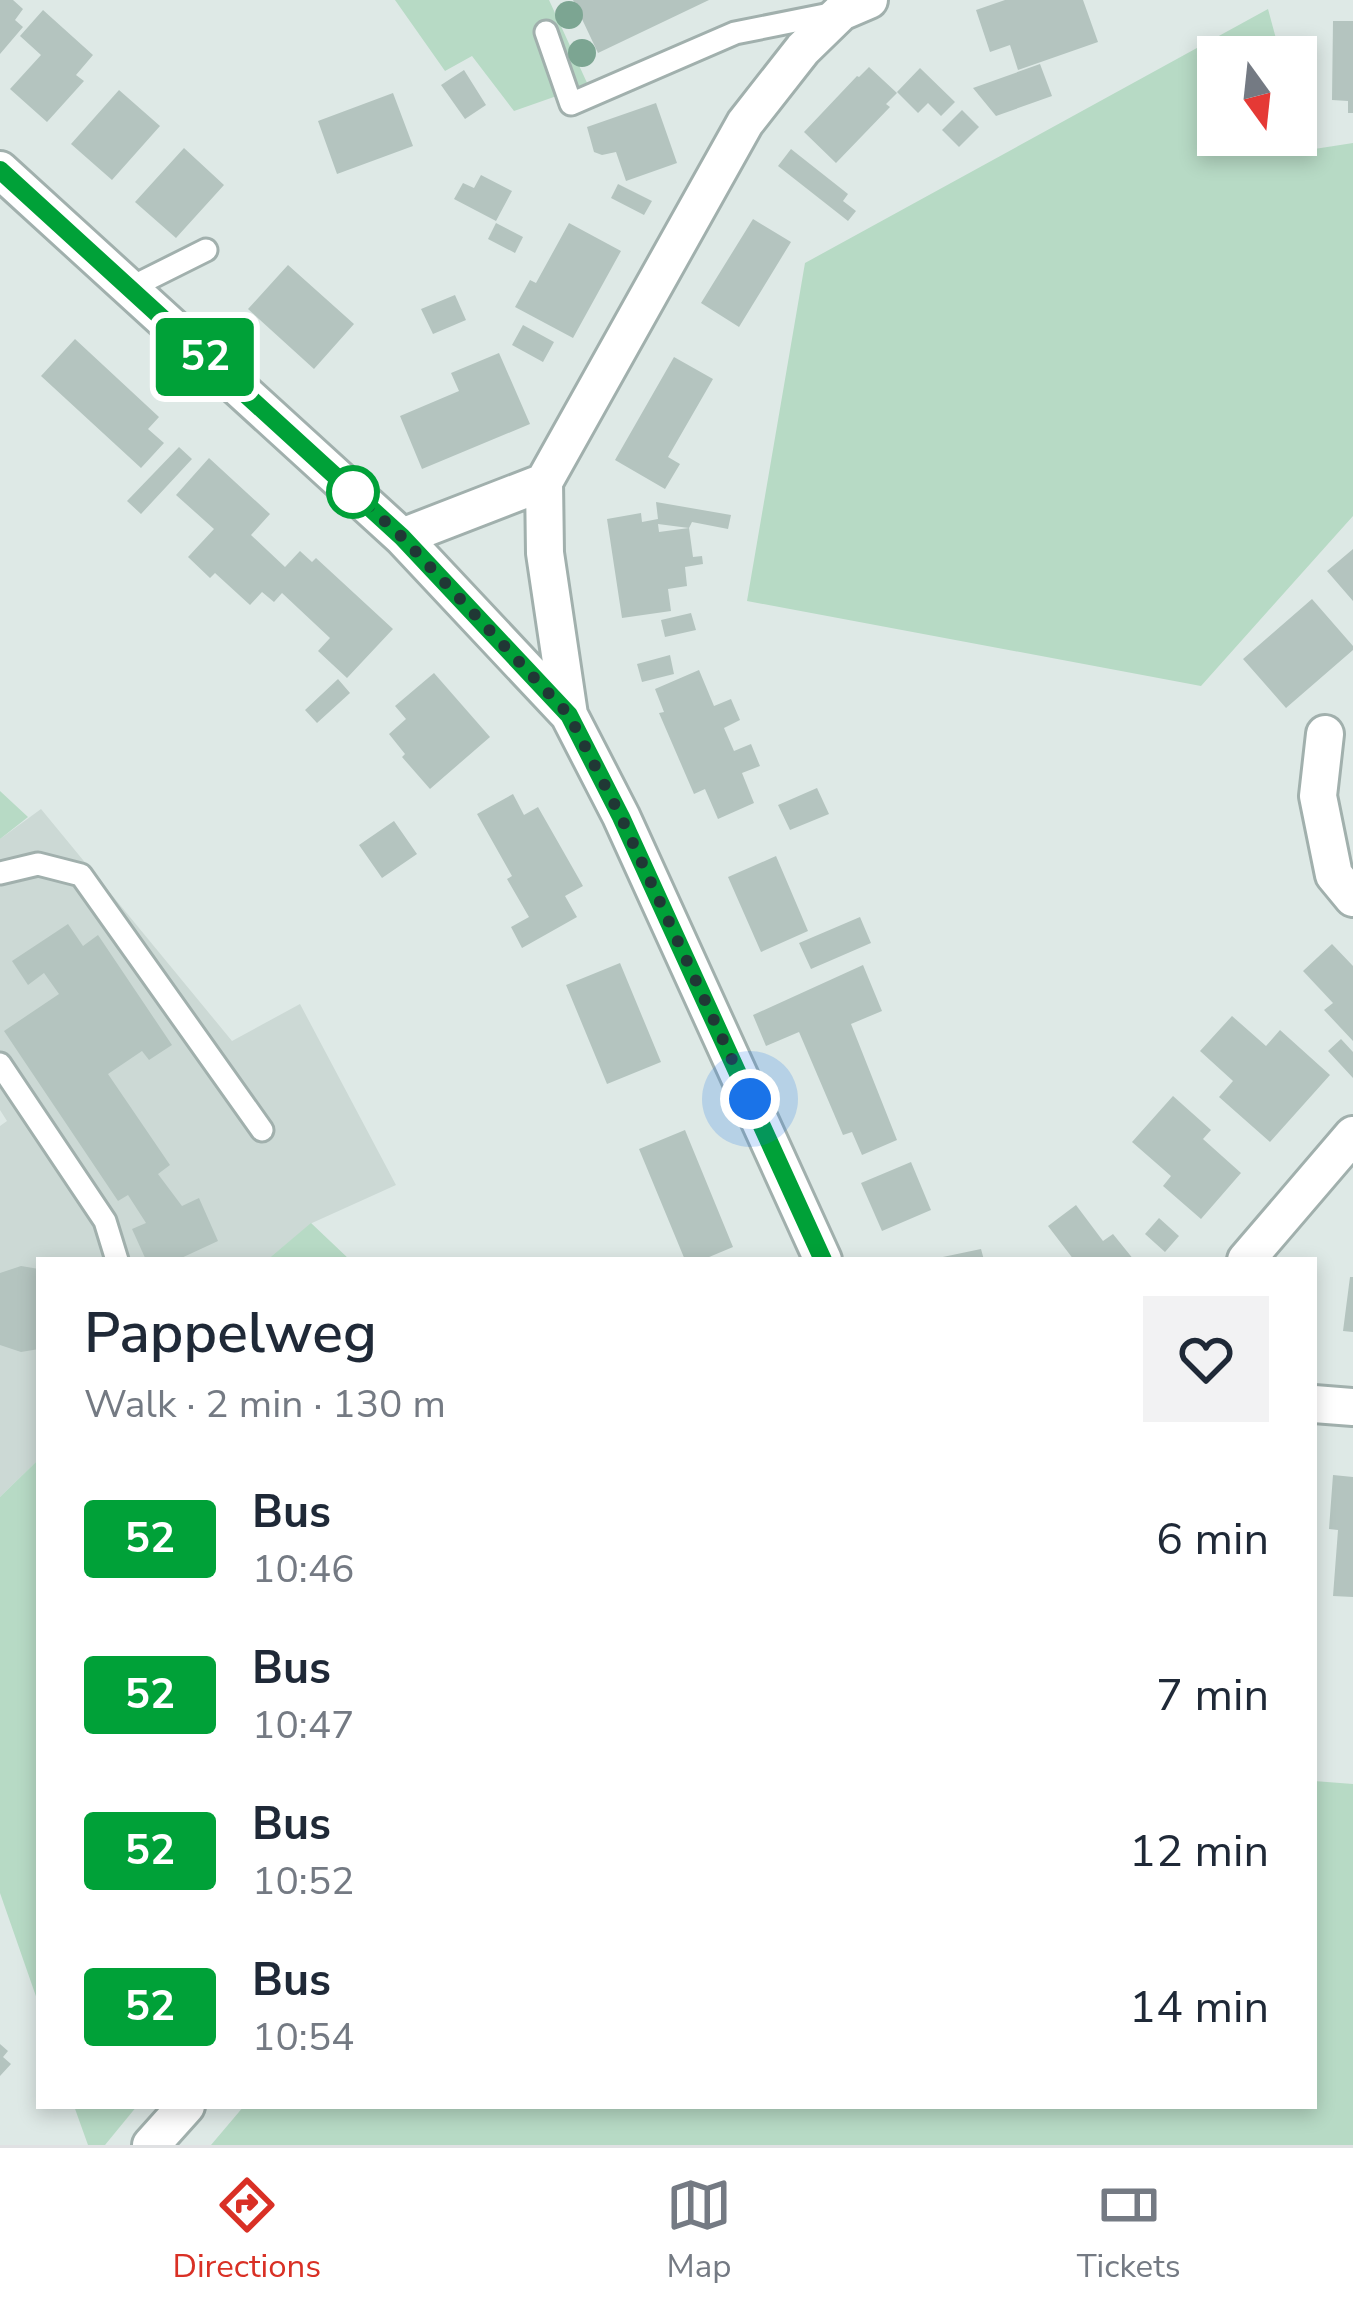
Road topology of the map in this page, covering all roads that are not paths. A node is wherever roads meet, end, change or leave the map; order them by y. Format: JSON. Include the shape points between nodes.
{"nodes":[{"id":1,"x":849,"y":4,"type":"edge"},
{"id":2,"x":546,"y":32,"type":"dead end"},
{"id":3,"x":0,"y":170,"type":"edge"},
{"id":4,"x":206,"y":250,"type":"dead end"},
{"id":5,"x":130,"y":288,"type":"junction"},
{"id":6,"x":544,"y":482,"type":"junction"},
{"id":7,"x":402,"y":537,"type":"junction"},
{"id":8,"x":569,"y":715,"type":"junction"},
{"id":9,"x":1325,"y":734,"type":"dead end"},
{"id":10,"x":0,"y":873,"type":"edge"},
{"id":11,"x":1353,"y":898,"type":"edge"},
{"id":12,"x":0,"y":1064,"type":"edge"},
{"id":13,"x":262,"y":1130,"type":"dead end"},
{"id":14,"x":1353,"y":1135,"type":"edge"},
{"id":15,"x":116,"y":1257,"type":"edge"},
{"id":16,"x":822,"y":1257,"type":"edge"},
{"id":17,"x":1249,"y":1257,"type":"edge"},
{"id":18,"x":1317,"y":1404,"type":"edge"},
{"id":19,"x":1353,"y":1407,"type":"edge"},
{"id":20,"x":183,"y":2109,"type":"edge"},
{"id":21,"x":151,"y":2145,"type":"edge"}],
"edges":[{"from":1,"to":2,"type":"lane","via":[[735,33],[571,104]]},
{"from":1,"to":6,"type":"street","via":[[745,123]]},
{"from":3,"to":5,"type":"street"},
{"from":4,"to":5,"type":"lane"},
{"from":5,"to":7,"type":"street"},
{"from":6,"to":7,"type":"street"},
{"from":6,"to":8,"type":"street","via":[[545,553]]},
{"from":7,"to":8,"type":"street"},
{"from":8,"to":16,"type":"street"},
{"from":9,"to":11,"type":"street","via":[[1318,796],[1334,875]]},
{"from":10,"to":13,"type":"lane","via":[[38,864],[81,875]]},
{"from":12,"to":15,"type":"lane","via":[[106,1221]]},
{"from":14,"to":17,"type":"street"},
{"from":18,"to":19,"type":"street"},
{"from":20,"to":21,"type":"street"}]}
